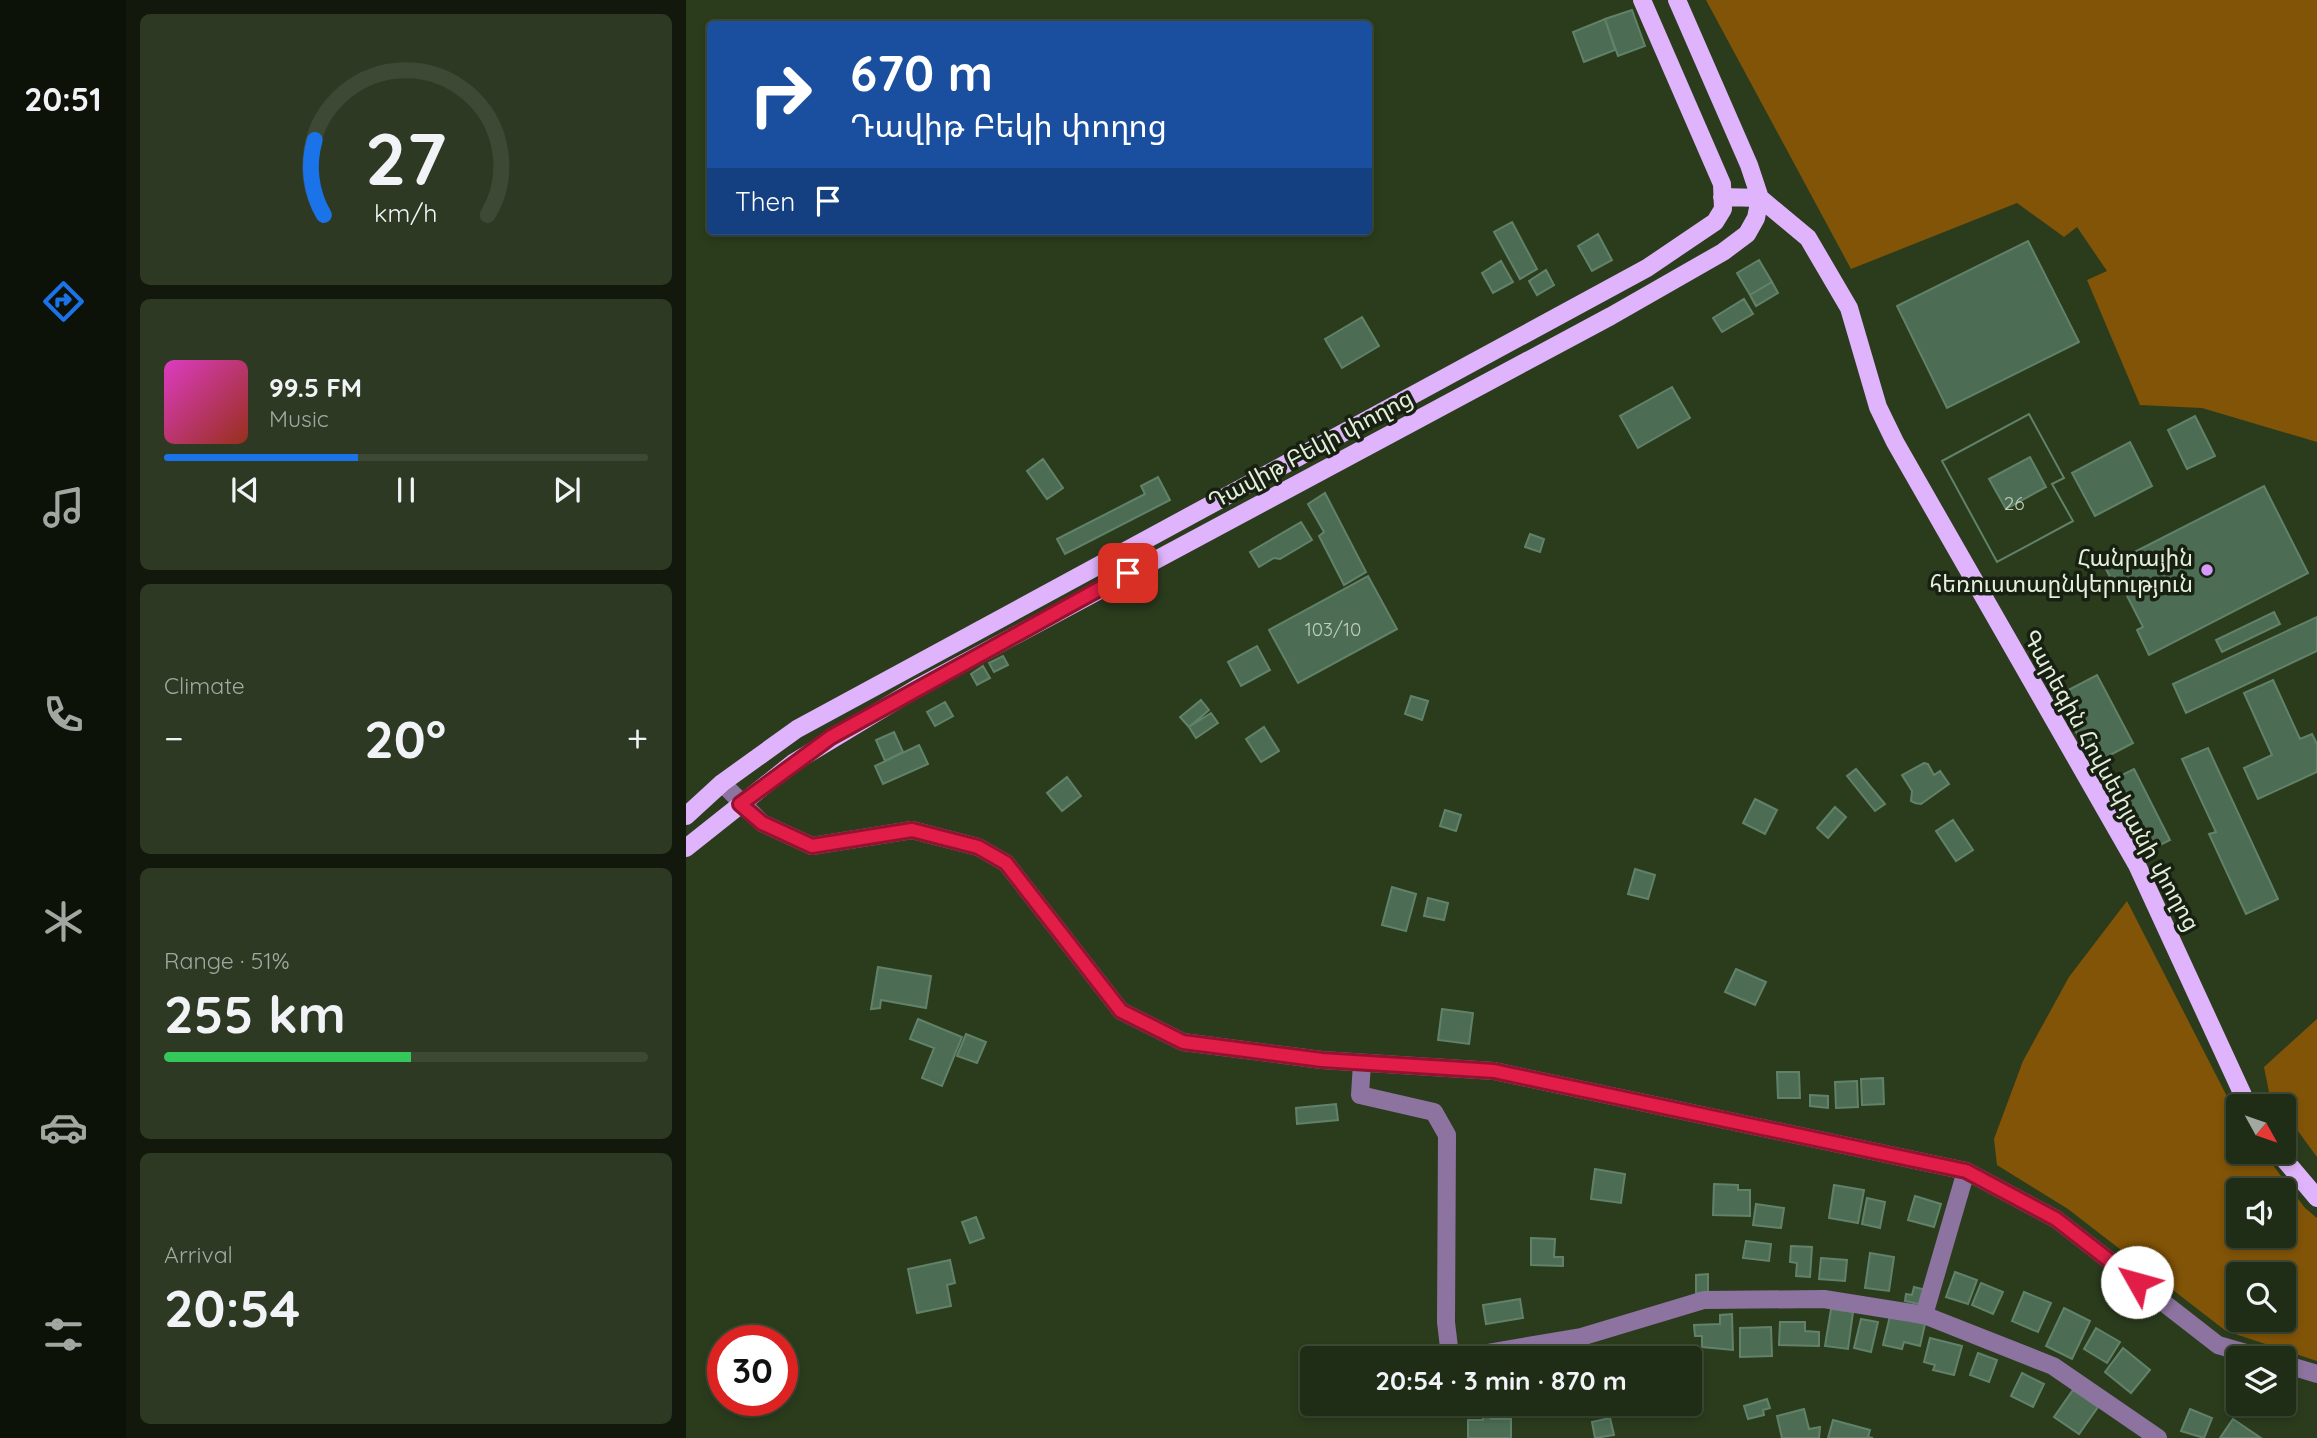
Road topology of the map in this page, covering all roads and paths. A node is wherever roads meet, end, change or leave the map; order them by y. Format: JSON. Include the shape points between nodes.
{"nodes":[{"id":1,"x":1642,"y":0,"type":"edge"},
{"id":2,"x":1677,"y":0,"type":"edge"},
{"id":3,"x":1722,"y":197,"type":"junction"},
{"id":4,"x":1760,"y":198,"type":"junction"},
{"id":5,"x":1214,"y":501,"type":"junction"},
{"id":6,"x":1224,"y":522,"type":"junction"},
{"id":7,"x":722,"y":783,"type":"junction"},
{"id":8,"x":740,"y":804,"type":"junction"},
{"id":9,"x":686,"y":816,"type":"edge"},
{"id":10,"x":686,"y":848,"type":"edge"},
{"id":11,"x":1362,"y":1063,"type":"junction"},
{"id":12,"x":2244,"y":1094,"type":"edge"},
{"id":13,"x":2288,"y":1164,"type":"edge"},
{"id":14,"x":1966,"y":1171,"type":"junction"},
{"id":15,"x":2317,"y":1198,"type":"edge"},
{"id":16,"x":1924,"y":1315,"type":"junction"},
{"id":17,"x":2226,"y":1347,"type":"edge"},
{"id":18,"x":2296,"y":1368,"type":"edge"},
{"id":19,"x":2317,"y":1374,"type":"edge"},
{"id":20,"x":2158,"y":1438,"type":"edge"}],
"edges":[{"from":1,"to":3,"type":"main road","via":[[1722,184]]},
{"from":2,"to":4,"type":"main road"},
{"from":3,"to":4,"type":"main road"},
{"from":3,"to":5,"type":"main road","name":"Դավիթ Բեկի փողոց","via":[[1723,209],[1714,222],[1647,268]]},
{"from":4,"to":6,"type":"main road","name":"Դավիթ Բեկի փողոց","via":[[1747,234],[1723,252]]},
{"from":4,"to":12,"type":"main road","name":"Գարեգին Հովսեփյանի փողոց","via":[[1808,238],[1849,308],[1878,407],[1895,442],[2151,892]]},
{"from":5,"to":6,"type":"main road"},
{"from":5,"to":7,"type":"main road","name":"Դավիթ Բեկի փողոց","via":[[797,729]]},
{"from":6,"to":8,"type":"main road","name":"Դավիթ Բեկի փողոց","via":[[842,731]]},
{"from":7,"to":8,"type":"street"},
{"from":7,"to":9,"type":"main road","name":"Դավիթ Բեկի փողոց"},
{"from":8,"to":10,"type":"main road","name":"Դավիթ Բեկի փողոց"},
{"from":8,"to":11,"type":"street","via":[[762,823],[812,846],[912,830],[978,847],[1006,863],[1121,1011],[1183,1042]]},
{"from":11,"to":14,"type":"street","via":[[1494,1071]]},
{"from":11,"to":16,"type":"street","via":[[1360,1095],[1434,1112],[1447,1135],[1450,1356],[1581,1337],[1704,1300],[1824,1299]]},
{"from":13,"to":15,"type":"main road"},
{"from":14,"to":16,"type":"street"},
{"from":14,"to":17,"type":"street","via":[[2056,1219]]},
{"from":16,"to":20,"type":"street","via":[[2053,1366]]},
{"from":18,"to":19,"type":"street"}]}
